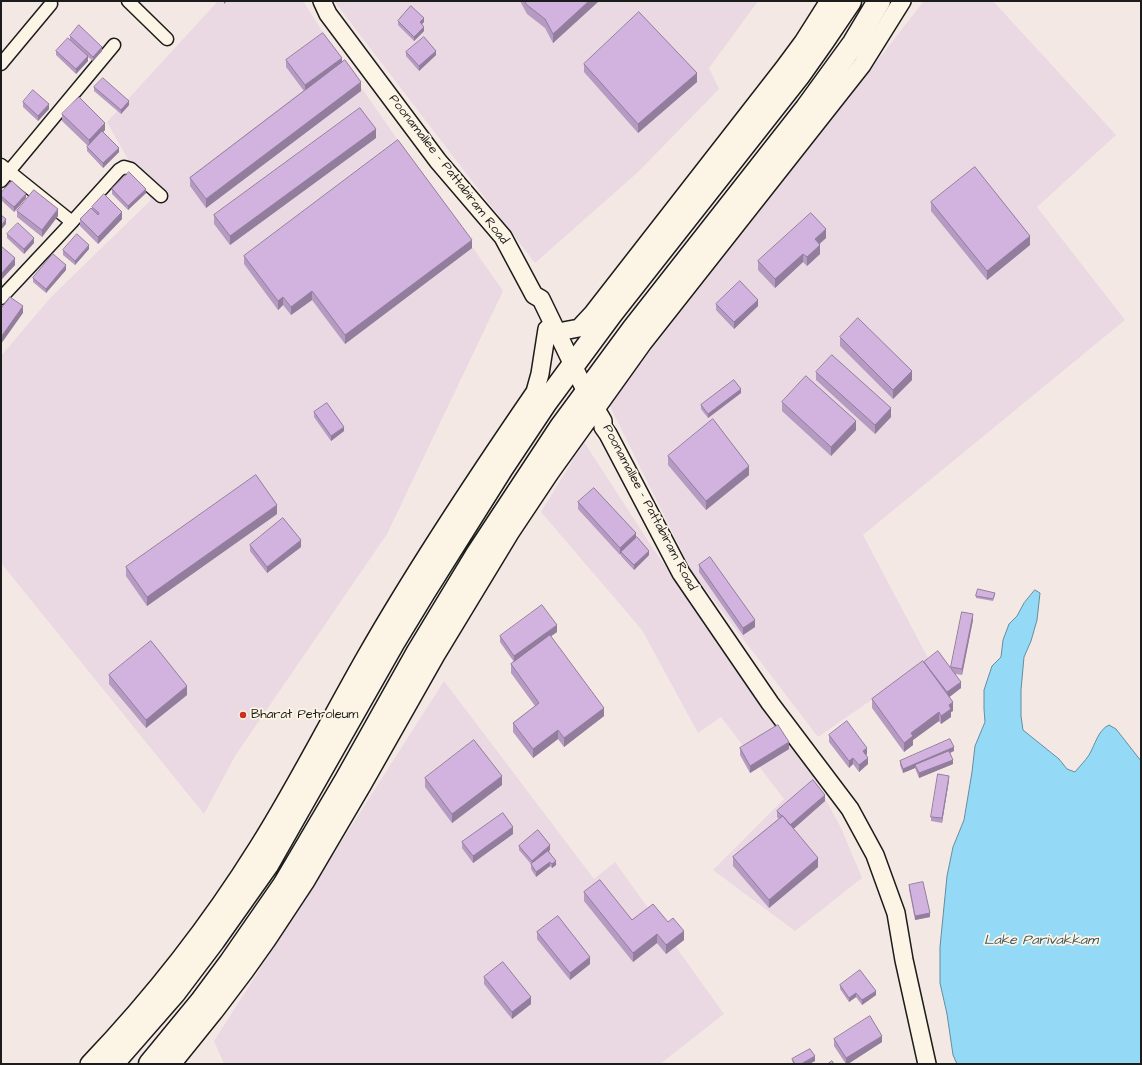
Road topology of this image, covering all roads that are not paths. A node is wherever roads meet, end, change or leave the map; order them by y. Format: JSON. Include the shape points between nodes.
{"nodes":[{"id":1,"x":128,"y":1,"type":"edge"},
{"id":2,"x":322,"y":1,"type":"edge"},
{"id":3,"x":830,"y":1,"type":"edge"},
{"id":4,"x":850,"y":1,"type":"edge"},
{"id":5,"x":879,"y":1,"type":"edge"},
{"id":6,"x":902,"y":1,"type":"edge"},
{"id":7,"x":51,"y":4,"type":"dead end"},
{"id":8,"x":167,"y":39,"type":"dead end"},
{"id":9,"x":114,"y":45,"type":"dead end"},
{"id":10,"x":2,"y":60,"type":"edge"},
{"id":11,"x":4,"y":173,"type":"edge"},
{"id":12,"x":161,"y":196,"type":"dead end"},
{"id":13,"x":72,"y":222,"type":"junction"},
{"id":14,"x":1,"y":298,"type":"edge"},
{"id":15,"x":579,"y":328,"type":"junction"},
{"id":16,"x":600,"y":328,"type":"junction"},
{"id":17,"x":552,"y":330,"type":"junction"},
{"id":18,"x":571,"y":368,"type":"junction"},
{"id":19,"x":589,"y":403,"type":"junction"},
{"id":20,"x":89,"y":1064,"type":"edge"},
{"id":21,"x":112,"y":1064,"type":"edge"},
{"id":22,"x":150,"y":1064,"type":"edge"},
{"id":23,"x":172,"y":1064,"type":"edge"},
{"id":24,"x":927,"y":1064,"type":"edge"}],
"edges":[{"from":1,"to":8,"type":"street"},
{"from":2,"to":17,"type":"street","name":"Poonamallee - Pattabiram Road","via":[[328,14],[438,161],[503,237],[534,296],[534,303]]},
{"from":3,"to":15,"type":"street","via":[[783,69]]},
{"from":4,"to":16,"type":"highway","via":[[799,75]]},
{"from":5,"to":19,"type":"highway","via":[[854,43],[806,109],[634,328]]},
{"from":6,"to":19,"type":"street","via":[[853,77],[643,343]]},
{"from":7,"to":10,"type":"street"},
{"from":9,"to":11,"type":"street"},
{"from":11,"to":13,"type":"street"},
{"from":12,"to":13,"type":"street","via":[[131,168],[124,167]]},
{"from":13,"to":14,"type":"street"},
{"from":15,"to":16,"type":"street"},
{"from":15,"to":17,"type":"street"},
{"from":16,"to":18,"type":"highway"},
{"from":17,"to":18,"type":"street","name":"Poonamallee - Pattabiram Road"},
{"from":17,"to":20,"type":"street","via":[[535,392],[413,578],[259,846],[196,937],[133,1016]]},
{"from":18,"to":19,"type":"street","name":"Poonamallee - Pattabiram Road"},
{"from":18,"to":21,"type":"highway","via":[[502,468],[424,592],[267,865],[174,993]]},
{"from":19,"to":22,"type":"highway","via":[[561,427],[478,553],[284,885],[230,963]]},
{"from":19,"to":23,"type":"street","via":[[550,473],[510,533],[415,690],[337,830],[299,892],[245,971]]},
{"from":19,"to":24,"type":"street","name":"Poonamallee - Pattabiram Road","via":[[597,424],[608,434],[681,573],[770,703],[850,809],[875,855],[896,913]]}]}
